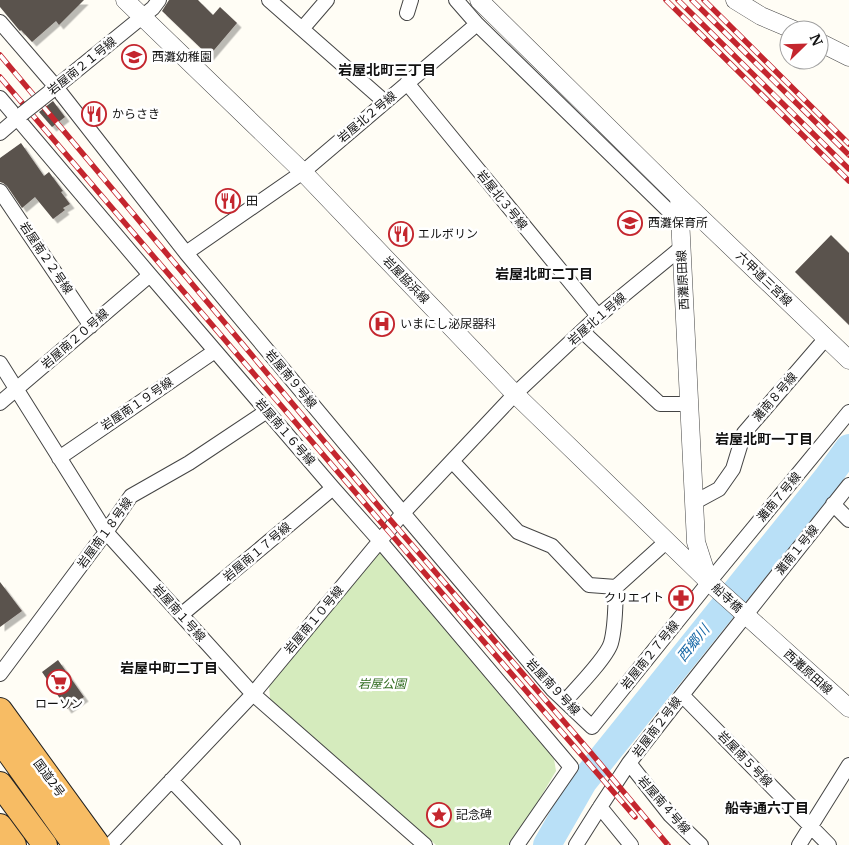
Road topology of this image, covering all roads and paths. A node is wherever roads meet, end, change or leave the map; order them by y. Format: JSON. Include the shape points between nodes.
{"nodes":[{"id":1,"x":125,"y":0,"type":"edge"},
{"id":2,"x":159,"y":0,"type":"edge"},
{"id":3,"x":269,"y":0,"type":"edge"},
{"id":4,"x":327,"y":0,"type":"edge"},
{"id":5,"x":456,"y":0,"type":"edge"},
{"id":6,"x":479,"y":0,"type":"edge"},
{"id":7,"x":735,"y":0,"type":"edge"},
{"id":8,"x":142,"y":17,"type":"junction"},
{"id":9,"x":0,"y":22,"type":"edge"},
{"id":10,"x":477,"y":24,"type":"junction"},
{"id":11,"x":779,"y":24,"type":"edge"},
{"id":12,"x":302,"y":29,"type":"junction"},
{"id":13,"x":829,"y":47,"type":"edge"},
{"id":14,"x":849,"y":57,"type":"edge"},
{"id":15,"x":407,"y":83,"type":"junction"},
{"id":16,"x":53,"y":89,"type":"junction"},
{"id":17,"x":0,"y":98,"type":"edge"},
{"id":18,"x":385,"y":102,"type":"junction"},
{"id":19,"x":20,"y":116,"type":"junction"},
{"id":20,"x":0,"y":134,"type":"edge"},
{"id":21,"x":303,"y":172,"type":"junction"},
{"id":22,"x":0,"y":191,"type":"edge"},
{"id":23,"x":679,"y":197,"type":"junction"},
{"id":24,"x":680,"y":222,"type":"junction"},
{"id":25,"x":681,"y":248,"type":"junction"},
{"id":26,"x":186,"y":253,"type":"junction"},
{"id":27,"x":150,"y":276,"type":"junction"},
{"id":28,"x":598,"y":316,"type":"junction"},
{"id":29,"x":91,"y":326,"type":"junction"},
{"id":30,"x":582,"y":331,"type":"junction"},
{"id":31,"x":826,"y":338,"type":"junction"},
{"id":32,"x":215,"y":351,"type":"junction"},
{"id":33,"x":849,"y":360,"type":"edge"},
{"id":34,"x":0,"y":363,"type":"edge"},
{"id":35,"x":16,"y":390,"type":"junction"},
{"id":36,"x":515,"y":394,"type":"junction"},
{"id":37,"x":0,"y":403,"type":"edge"},
{"id":38,"x":689,"y":404,"type":"junction"},
{"id":39,"x":267,"y":410,"type":"junction"},
{"id":40,"x":849,"y":412,"type":"edge"},
{"id":41,"x":59,"y":458,"type":"junction"},
{"id":42,"x":452,"y":462,"type":"junction"},
{"id":43,"x":849,"y":485,"type":"edge"},
{"id":44,"x":333,"y":488,"type":"junction"},
{"id":45,"x":694,"y":502,"type":"junction"},
{"id":46,"x":833,"y":504,"type":"junction"},
{"id":47,"x":402,"y":513,"type":"junction"},
{"id":48,"x":849,"y":520,"type":"edge"},
{"id":49,"x":106,"y":532,"type":"junction"},
{"id":50,"x":380,"y":541,"type":"junction"},
{"id":51,"x":667,"y":541,"type":"junction"},
{"id":52,"x":709,"y":582,"type":"junction"},
{"id":53,"x":616,"y":587,"type":"junction"},
{"id":54,"x":181,"y":615,"type":"junction"},
{"id":55,"x":745,"y":615,"type":"junction"},
{"id":56,"x":0,"y":674,"type":"edge"},
{"id":57,"x":253,"y":694,"type":"junction"},
{"id":58,"x":682,"y":695,"type":"junction"},
{"id":59,"x":565,"y":701,"type":"junction"},
{"id":60,"x":849,"y":708,"type":"edge"},
{"id":61,"x":0,"y":710,"type":"edge"},
{"id":62,"x":592,"y":728,"type":"joint"},
{"id":63,"x":0,"y":740,"type":"edge"},
{"id":64,"x":630,"y":763,"type":"junction"},
{"id":65,"x":849,"y":765,"type":"edge"},
{"id":66,"x":171,"y":780,"type":"junction"},
{"id":67,"x":0,"y":784,"type":"edge"},
{"id":68,"x":600,"y":807,"type":"junction"},
{"id":69,"x":0,"y":826,"type":"edge"},
{"id":70,"x":810,"y":826,"type":"junction"},
{"id":71,"x":421,"y":844,"type":"edge"},
{"id":72,"x":14,"y":845,"type":"edge"},
{"id":73,"x":44,"y":845,"type":"edge"},
{"id":74,"x":75,"y":845,"type":"edge"},
{"id":75,"x":98,"y":845,"type":"edge"},
{"id":76,"x":110,"y":845,"type":"edge"},
{"id":77,"x":233,"y":845,"type":"edge"},
{"id":78,"x":517,"y":845,"type":"edge"},
{"id":79,"x":576,"y":845,"type":"edge"},
{"id":80,"x":631,"y":845,"type":"edge"},
{"id":81,"x":700,"y":845,"type":"edge"},
{"id":82,"x":799,"y":845,"type":"edge"},
{"id":83,"x":829,"y":845,"type":"edge"}],
"edges":[{"from":1,"to":8,"type":"street","name":"岩屋脇浜線"},
{"from":2,"to":8,"type":"street","name":"岩屋南２１号線"},
{"from":3,"to":12,"type":"street"},
{"from":4,"to":12,"type":"street"},
{"from":5,"to":10,"type":"street"},
{"from":6,"to":23,"type":"street"},
{"from":7,"to":11,"type":"street"},
{"from":8,"to":16,"type":"street","name":"岩屋南２１号線"},
{"from":8,"to":21,"type":"street","name":"岩屋脇浜線"},
{"from":9,"to":16,"type":"street","name":"岩屋南９号線"},
{"from":10,"to":15,"type":"street","name":"岩屋北２号線"},
{"from":10,"to":24,"type":"street"},
{"from":12,"to":18,"type":"street"},
{"from":13,"to":14,"type":"street"},
{"from":15,"to":18,"type":"street","name":"岩屋北２号線"},
{"from":15,"to":28,"type":"street","name":"岩屋北３号線"},
{"from":16,"to":19,"type":"street","name":"岩屋南２１号線","bridge":true},
{"from":16,"to":26,"type":"street","name":"岩屋南９号線"},
{"from":17,"to":19,"type":"street","name":"岩屋南１６号線"},
{"from":18,"to":21,"type":"street","name":"岩屋北２号線"},
{"from":19,"to":20,"type":"street","name":"岩屋南２１号線"},
{"from":19,"to":27,"type":"street","name":"岩屋南１６号線"},
{"from":21,"to":26,"type":"street"},
{"from":21,"to":36,"type":"street","name":"岩屋脇浜線"},
{"from":22,"to":29,"type":"street","name":"岩屋南２２号線"},
{"from":23,"to":24,"type":"street","name":"西灘原田線"},
{"from":23,"to":31,"type":"street","name":"六甲道三宮線"},
{"from":24,"to":25,"type":"street","name":"西灘原田線"},
{"from":25,"to":28,"type":"street","name":"岩屋北１号線"},
{"from":25,"to":38,"type":"street","name":"西灘原田線"},
{"from":26,"to":47,"type":"street","name":"岩屋南９号線"},
{"from":27,"to":29,"type":"street","name":"岩屋南２０号線"},
{"from":27,"to":32,"type":"street","name":"岩屋南１６号線"},
{"from":28,"to":30,"type":"street","name":"岩屋北１号線"},
{"from":29,"to":35,"type":"street","name":"岩屋南２０号線"},
{"from":30,"to":36,"type":"street","name":"岩屋北１号線"},
{"from":30,"to":38,"type":"street","via":[[660,404]]},
{"from":31,"to":33,"type":"street","name":"六甲道三宮線"},
{"from":31,"to":45,"type":"street","name":"灘南８号線","via":[[744,433],[733,469],[719,489]]},
{"from":32,"to":39,"type":"street","name":"岩屋南１６号線"},
{"from":32,"to":41,"type":"street","name":"岩屋南１９号線"},
{"from":34,"to":35,"type":"street","name":"岩屋南１号線"},
{"from":35,"to":37,"type":"street","name":"岩屋南２０号線"},
{"from":35,"to":41,"type":"street","name":"岩屋南１号線"},
{"from":36,"to":42,"type":"street","name":"岩屋南１０号線"},
{"from":36,"to":51,"type":"street","name":"岩屋脇浜線"},
{"from":38,"to":45,"type":"street","name":"西灘原田線"},
{"from":39,"to":44,"type":"street","name":"岩屋南１６号線"},
{"from":39,"to":49,"type":"street","name":"岩屋南１８号線","via":[[189,463],[131,496]]},
{"from":40,"to":52,"type":"street","name":"灘南７号線"},
{"from":41,"to":49,"type":"street","name":"岩屋南１号線"},
{"from":42,"to":47,"type":"street","name":"岩屋南１０号線"},
{"from":42,"to":53,"type":"street","via":[[518,532],[552,546],[590,584]]},
{"from":43,"to":46,"type":"street","name":"灘南１号線"},
{"from":44,"to":50,"type":"street","name":"岩屋南１６号線"},
{"from":44,"to":54,"type":"street","name":"岩屋南１７号線"},
{"from":45,"to":52,"type":"street","name":"西灘原田線","via":[[696,542]]},
{"from":46,"to":48,"type":"street"},
{"from":46,"to":55,"type":"street","name":"灘南１号線"},
{"from":47,"to":50,"type":"street","name":"岩屋南１０号線"},
{"from":47,"to":59,"type":"street","name":"岩屋南９号線"},
{"from":49,"to":54,"type":"street","name":"岩屋南１号線"},
{"from":49,"to":56,"type":"street","name":"岩屋南１８号線"},
{"from":50,"to":57,"type":"street","name":"岩屋南１０号線"},
{"from":50,"to":78,"type":"street","name":"岩屋南１６号線","via":[[571,767]]},
{"from":51,"to":52,"type":"street","name":"岩屋脇浜線"},
{"from":51,"to":53,"type":"street"},
{"from":52,"to":55,"type":"street","name":"船寺橋"},
{"from":52,"to":62,"type":"street","name":"岩屋南２７号線"},
{"from":53,"to":59,"type":"street","via":[[611,645]]},
{"from":54,"to":57,"type":"street","name":"岩屋南１号線"},
{"from":55,"to":58,"type":"street","name":"岩屋南２号線"},
{"from":55,"to":60,"type":"street","name":"西灘原田線"},
{"from":57,"to":66,"type":"street","name":"岩屋南１０号線"},
{"from":57,"to":71,"type":"street","name":"岩屋南１号線"},
{"from":58,"to":64,"type":"street","name":"岩屋南２号線"},
{"from":58,"to":70,"type":"street","name":"岩屋南５号線"},
{"from":59,"to":62,"type":"street","name":"岩屋南９号線"},
{"from":61,"to":75,"type":"highway","name":"国道2号"},
{"from":63,"to":74,"type":"highway","name":"国道2号"},
{"from":64,"to":68,"type":"street","name":"岩屋南２号線"},
{"from":64,"to":81,"type":"street","name":"岩屋南４号線","via":[[670,815]]},
{"from":65,"to":70,"type":"street"},
{"from":66,"to":76,"type":"street","name":"岩屋南１０号線"},
{"from":66,"to":77,"type":"street"},
{"from":67,"to":73,"type":"highway"},
{"from":68,"to":79,"type":"street","name":"岩屋南２号線"},
{"from":68,"to":80,"type":"street"},
{"from":69,"to":72,"type":"highway"},
{"from":70,"to":82,"type":"street"},
{"from":70,"to":83,"type":"street","name":"岩屋南５号線"}]}
